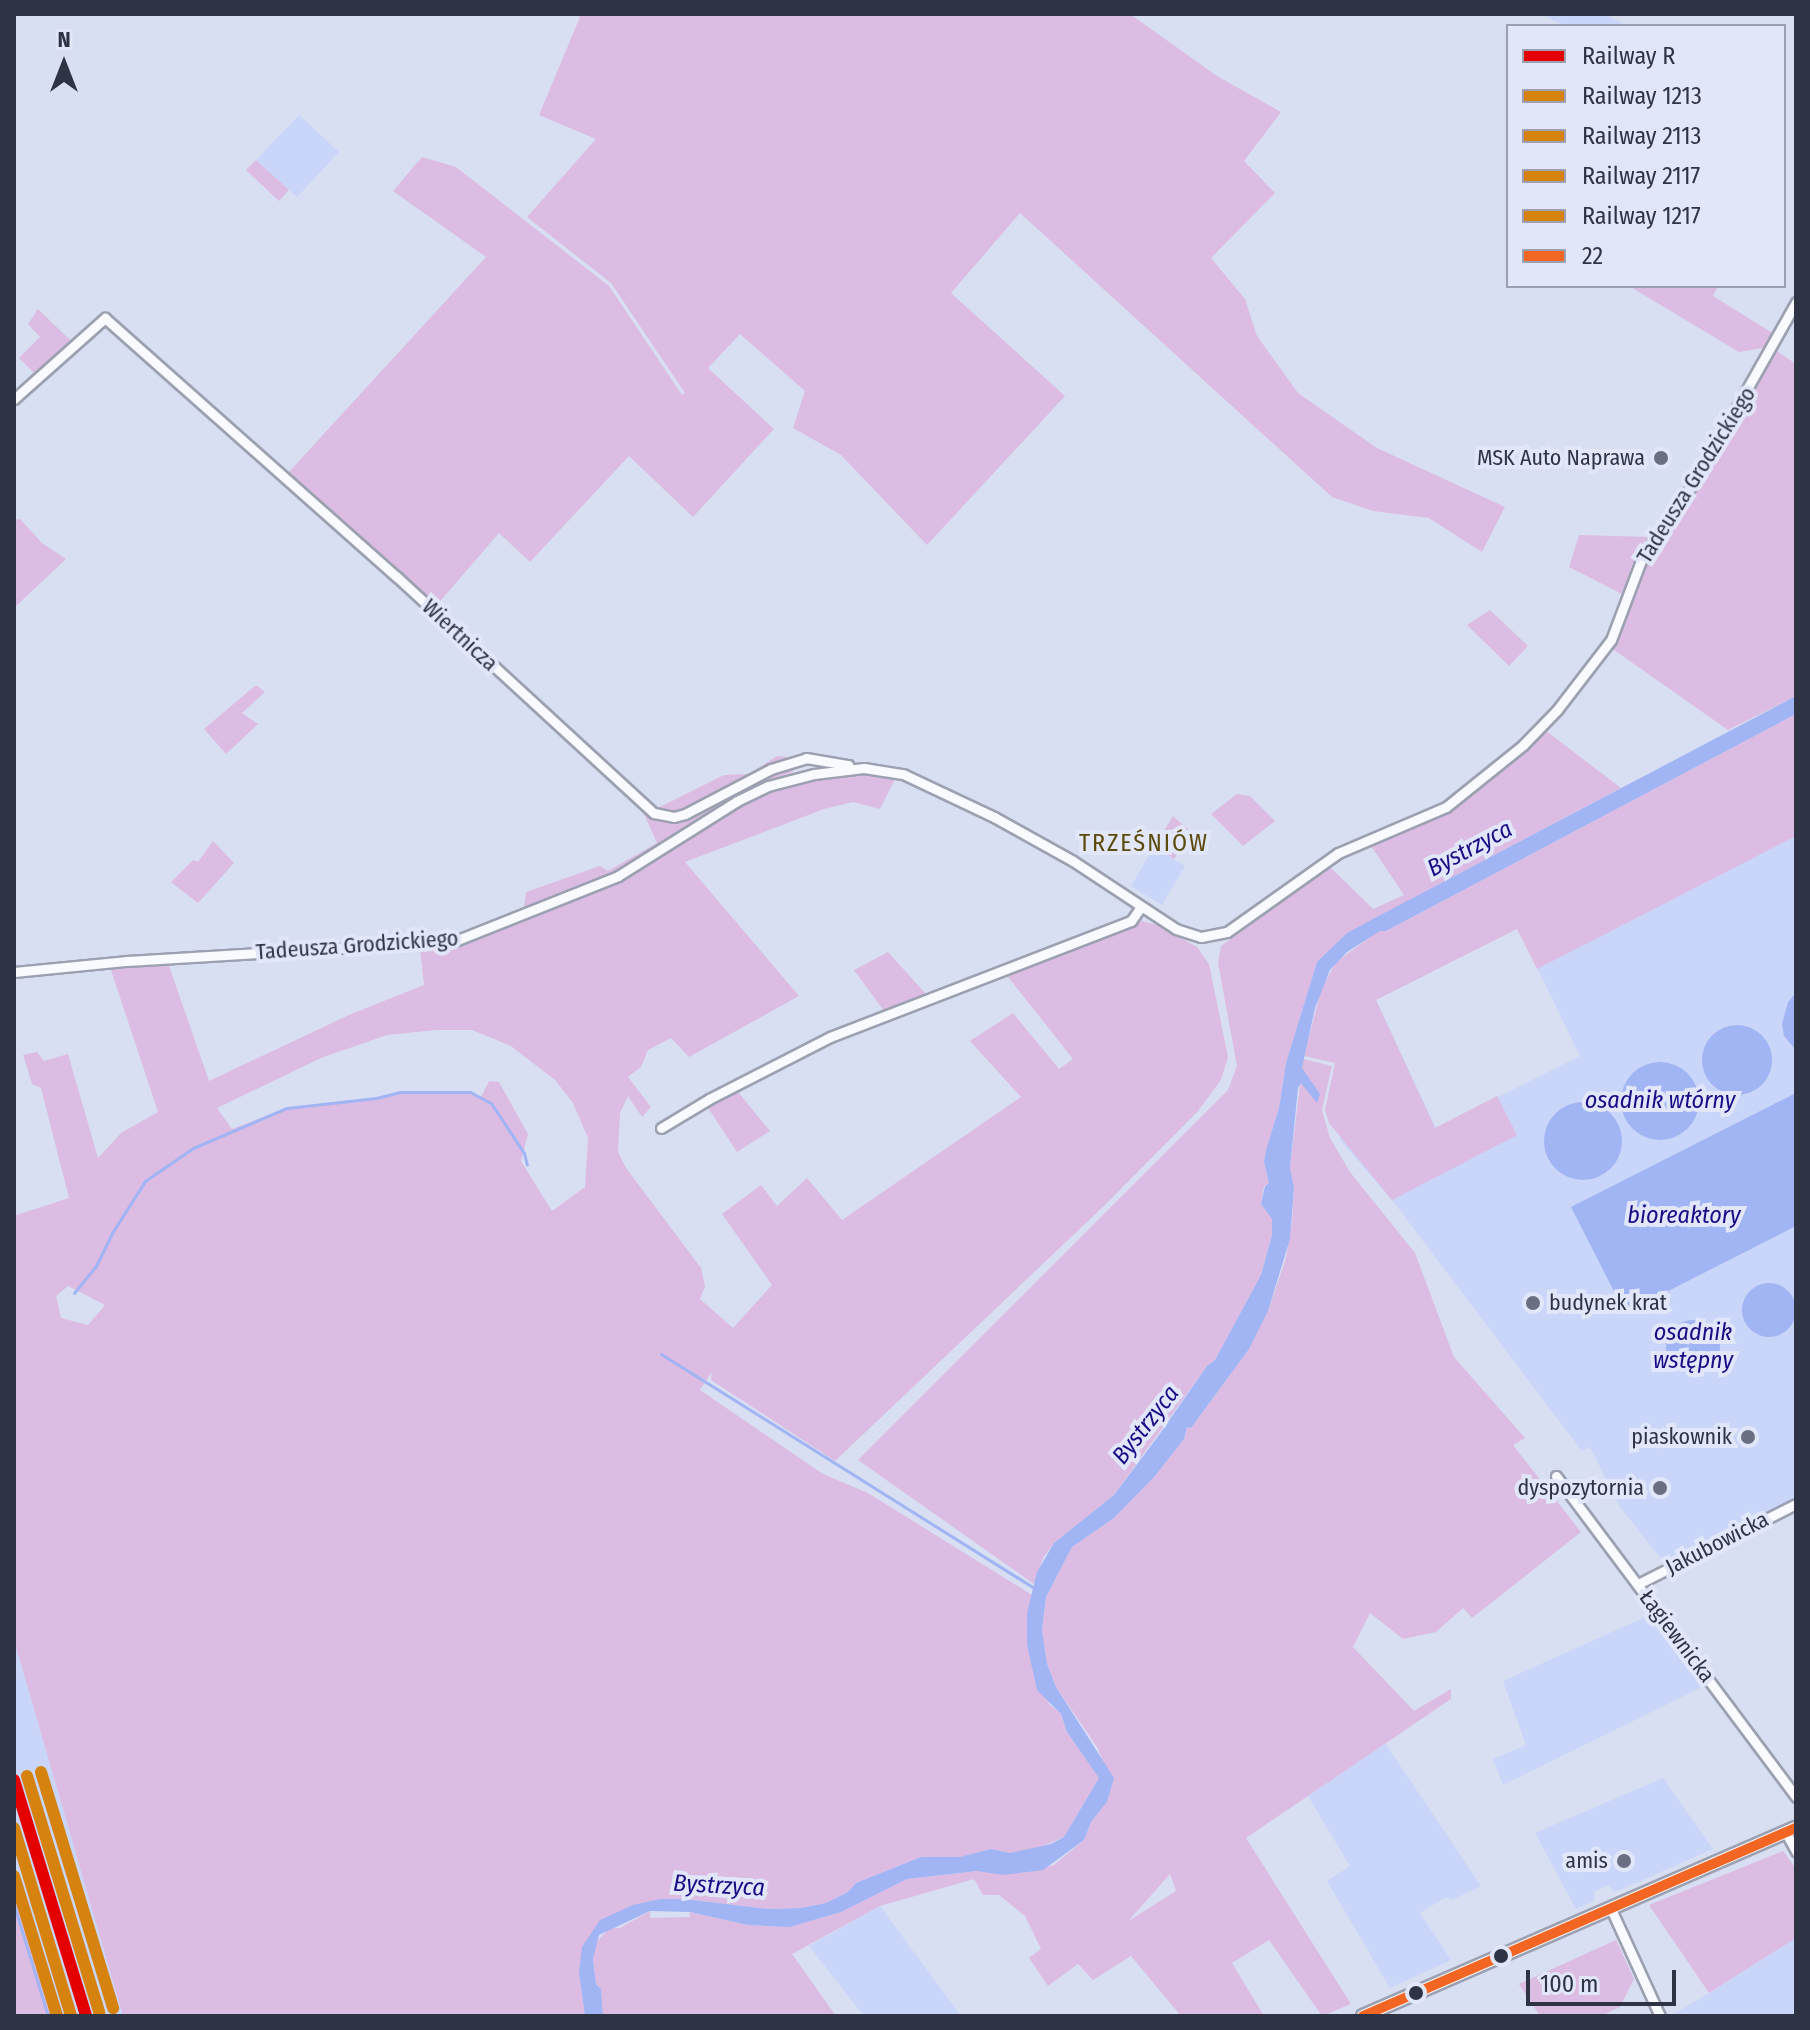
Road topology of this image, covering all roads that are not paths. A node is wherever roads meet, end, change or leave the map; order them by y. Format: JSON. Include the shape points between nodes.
{"nodes":[{"id":1,"x":1796,"y":302,"type":"edge"},
{"id":2,"x":14,"y":399,"type":"edge"},
{"id":3,"x":850,"y":769,"type":"junction"},
{"id":4,"x":1140,"y":908,"type":"junction"},
{"id":5,"x":14,"y":972,"type":"edge"},
{"id":6,"x":661,"y":1128,"type":"dead end"},
{"id":7,"x":1556,"y":1476,"type":"dead end"},
{"id":8,"x":1796,"y":1504,"type":"edge"},
{"id":9,"x":1638,"y":1584,"type":"junction"},
{"id":10,"x":1796,"y":1797,"type":"edge"},
{"id":11,"x":1791,"y":1831,"type":"edge"},
{"id":12,"x":1796,"y":1851,"type":"edge"},
{"id":13,"x":1611,"y":1909,"type":"junction"},
{"id":14,"x":1363,"y":2016,"type":"edge"},
{"id":15,"x":1660,"y":2016,"type":"edge"}],
"edges":[{"from":1,"to":4,"type":"street","name":"Tadeusza Grodzickiego","via":[[1696,479],[1642,558],[1611,640],[1532,737],[1446,807],[1338,853],[1227,932],[1191,935]]},
{"from":2,"to":3,"type":"street","name":"Wiertnicza","via":[[105,318],[663,817],[685,814],[771,769],[806,758]]},
{"from":3,"to":4,"type":"street","name":"Tadeusza Grodzickiego","via":[[897,772],[981,811],[1073,861]]},
{"from":3,"to":5,"type":"street","name":"Tadeusza Grodzickiego","via":[[768,786],[618,876],[455,941]]},
{"from":4,"to":6,"type":"street","via":[[1131,921],[830,1037]]},
{"from":7,"to":9,"type":"street","name":"Łagiewnicka"},
{"from":8,"to":9,"type":"street","name":"Jakubowicka"},
{"from":9,"to":10,"type":"street","name":"Łagiewnicka"},
{"from":11,"to":12,"type":"street"},
{"from":11,"to":13,"type":"main road"},
{"from":13,"to":14,"type":"main road"},
{"from":13,"to":15,"type":"street"}]}
